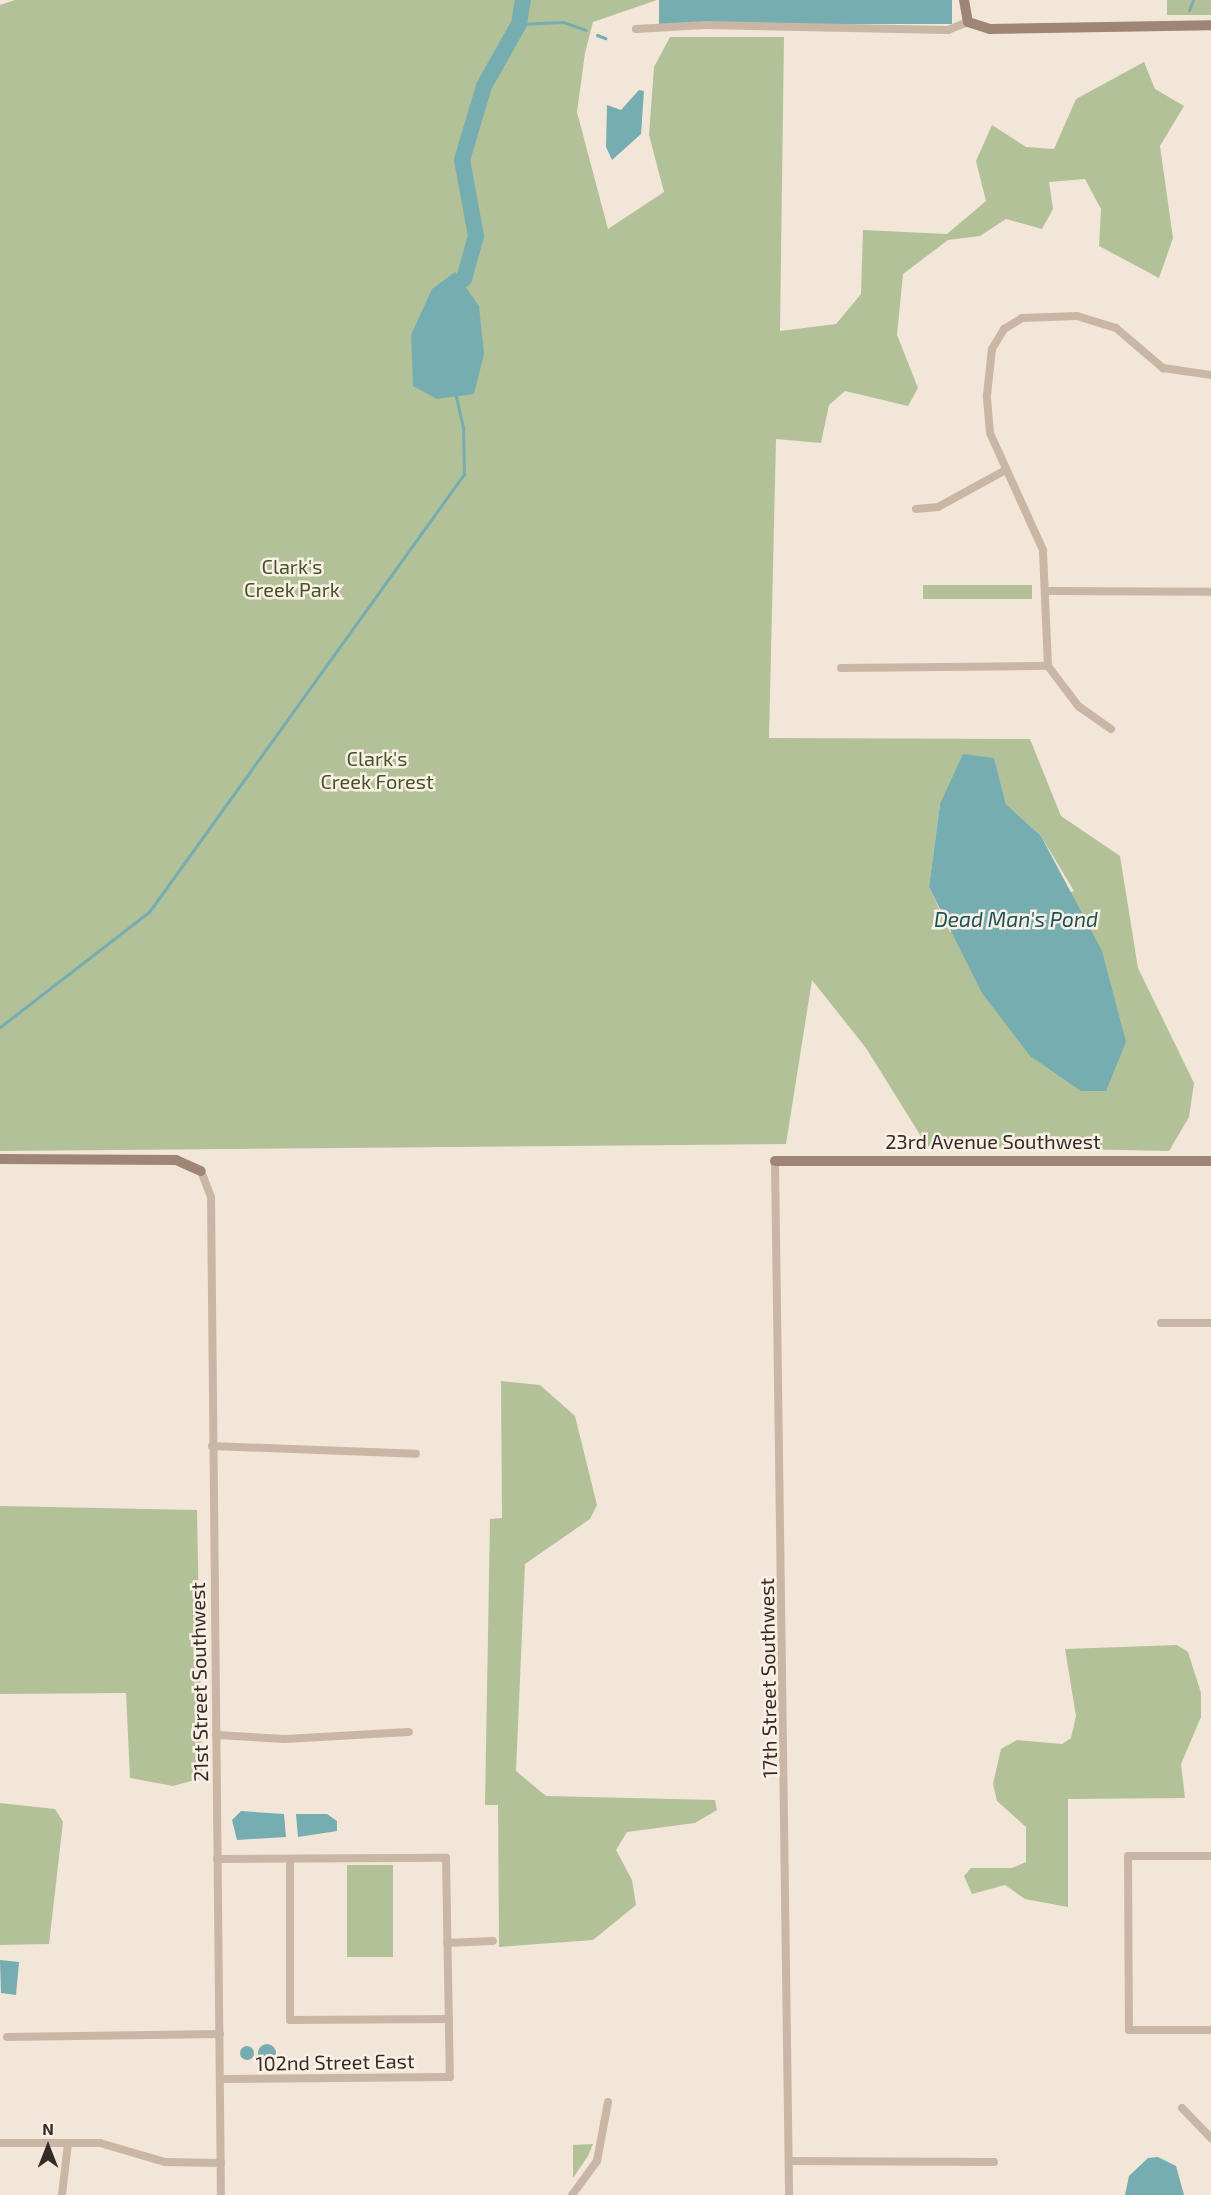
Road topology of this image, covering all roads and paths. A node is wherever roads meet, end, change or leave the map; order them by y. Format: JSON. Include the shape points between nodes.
{"nodes":[{"id":1,"x":964,"y":0,"type":"edge"},
{"id":2,"x":968,"y":22,"type":"junction"},
{"id":3,"x":1211,"y":25,"type":"edge"},
{"id":4,"x":636,"y":29,"type":"dead end"},
{"id":5,"x":1211,"y":375,"type":"edge"},
{"id":6,"x":1004,"y":471,"type":"junction"},
{"id":7,"x":916,"y":509,"type":"dead end"},
{"id":8,"x":1046,"y":591,"type":"junction"},
{"id":9,"x":1211,"y":591,"type":"edge"},
{"id":10,"x":1048,"y":666,"type":"junction"},
{"id":11,"x":841,"y":668,"type":"dead end"},
{"id":12,"x":1111,"y":729,"type":"dead end"},
{"id":13,"x":0,"y":1159,"type":"edge"},
{"id":14,"x":775,"y":1161,"type":"joint"},
{"id":15,"x":1211,"y":1161,"type":"edge"},
{"id":16,"x":201,"y":1171,"type":"joint"},
{"id":17,"x":1161,"y":1323,"type":"dead end"},
{"id":18,"x":1211,"y":1323,"type":"edge"},
{"id":19,"x":212,"y":1446,"type":"junction"},
{"id":20,"x":416,"y":1454,"type":"dead end"},
{"id":21,"x":410,"y":1732,"type":"dead end"},
{"id":22,"x":216,"y":1735,"type":"junction"},
{"id":23,"x":1211,"y":1856,"type":"edge"},
{"id":24,"x":217,"y":1859,"type":"junction"},
{"id":25,"x":290,"y":1859,"type":"junction"},
{"id":26,"x":493,"y":1941,"type":"dead end"},
{"id":27,"x":447,"y":1943,"type":"junction"},
{"id":28,"x":449,"y":2019,"type":"junction"},
{"id":29,"x":1211,"y":2030,"type":"edge"},
{"id":30,"x":220,"y":2034,"type":"junction"},
{"id":31,"x":7,"y":2037,"type":"dead end"},
{"id":32,"x":220,"y":2079,"type":"junction"},
{"id":33,"x":608,"y":2102,"type":"dead end"},
{"id":34,"x":1182,"y":2108,"type":"dead end"},
{"id":35,"x":1211,"y":2138,"type":"edge"},
{"id":36,"x":0,"y":2143,"type":"edge"},
{"id":37,"x":68,"y":2143,"type":"junction"},
{"id":38,"x":789,"y":2161,"type":"junction"},
{"id":39,"x":994,"y":2162,"type":"dead end"},
{"id":40,"x":221,"y":2163,"type":"junction"},
{"id":41,"x":573,"y":2194,"type":"edge"},
{"id":42,"x":62,"y":2195,"type":"edge"},
{"id":43,"x":221,"y":2195,"type":"edge"},
{"id":44,"x":789,"y":2195,"type":"edge"}],
"edges":[{"from":1,"to":2,"type":"street"},
{"from":2,"to":3,"type":"street","via":[[990,29]]},
{"from":2,"to":4,"type":"street","via":[[948,30],[705,25]]},
{"from":5,"to":6,"type":"street","via":[[1163,368],[1116,328],[1091,318],[1035,316],[1010,324],[992,349],[987,395],[990,433]]},
{"from":6,"to":7,"type":"street","via":[[938,507]]},
{"from":6,"to":8,"type":"street","via":[[1040,539]]},
{"from":8,"to":9,"type":"street"},
{"from":8,"to":10,"type":"street"},
{"from":10,"to":11,"type":"street"},
{"from":10,"to":12,"type":"street","via":[[1079,707]]},
{"from":13,"to":16,"type":"street","via":[[176,1160]]},
{"from":14,"to":15,"type":"street","name":"23rd Avenue Southwest"},
{"from":14,"to":38,"type":"street","name":"17th Street Southwest"},
{"from":16,"to":19,"type":"street","name":"21st Street Southwest","via":[[211,1197]]},
{"from":17,"to":18,"type":"street"},
{"from":19,"to":20,"type":"street"},
{"from":19,"to":22,"type":"street","name":"21st Street Southwest"},
{"from":21,"to":22,"type":"street","via":[[285,1739]]},
{"from":22,"to":24,"type":"street","name":"21st Street Southwest"},
{"from":23,"to":29,"type":"street","via":[[1128,1856],[1129,2030]]},
{"from":24,"to":25,"type":"street"},
{"from":24,"to":30,"type":"street","name":"21st Street Southwest"},
{"from":25,"to":27,"type":"street","via":[[446,1858]]},
{"from":25,"to":28,"type":"street","via":[[290,2020]]},
{"from":26,"to":27,"type":"street"},
{"from":27,"to":28,"type":"street"},
{"from":28,"to":32,"type":"street","name":"102nd Street East","via":[[450,2077]]},
{"from":30,"to":31,"type":"street"},
{"from":30,"to":32,"type":"street","name":"21st Street Southwest"},
{"from":32,"to":40,"type":"street","name":"21st Street Southwest"},
{"from":33,"to":41,"type":"street","via":[[597,2161]]},
{"from":34,"to":35,"type":"street"},
{"from":36,"to":37,"type":"street"},
{"from":37,"to":40,"type":"street","via":[[114,2146],[165,2162]]},
{"from":37,"to":42,"type":"street"},
{"from":38,"to":39,"type":"street"},
{"from":38,"to":44,"type":"street","name":"17th Street Southwest"},
{"from":40,"to":43,"type":"street","name":"21st Street Southwest"}]}
